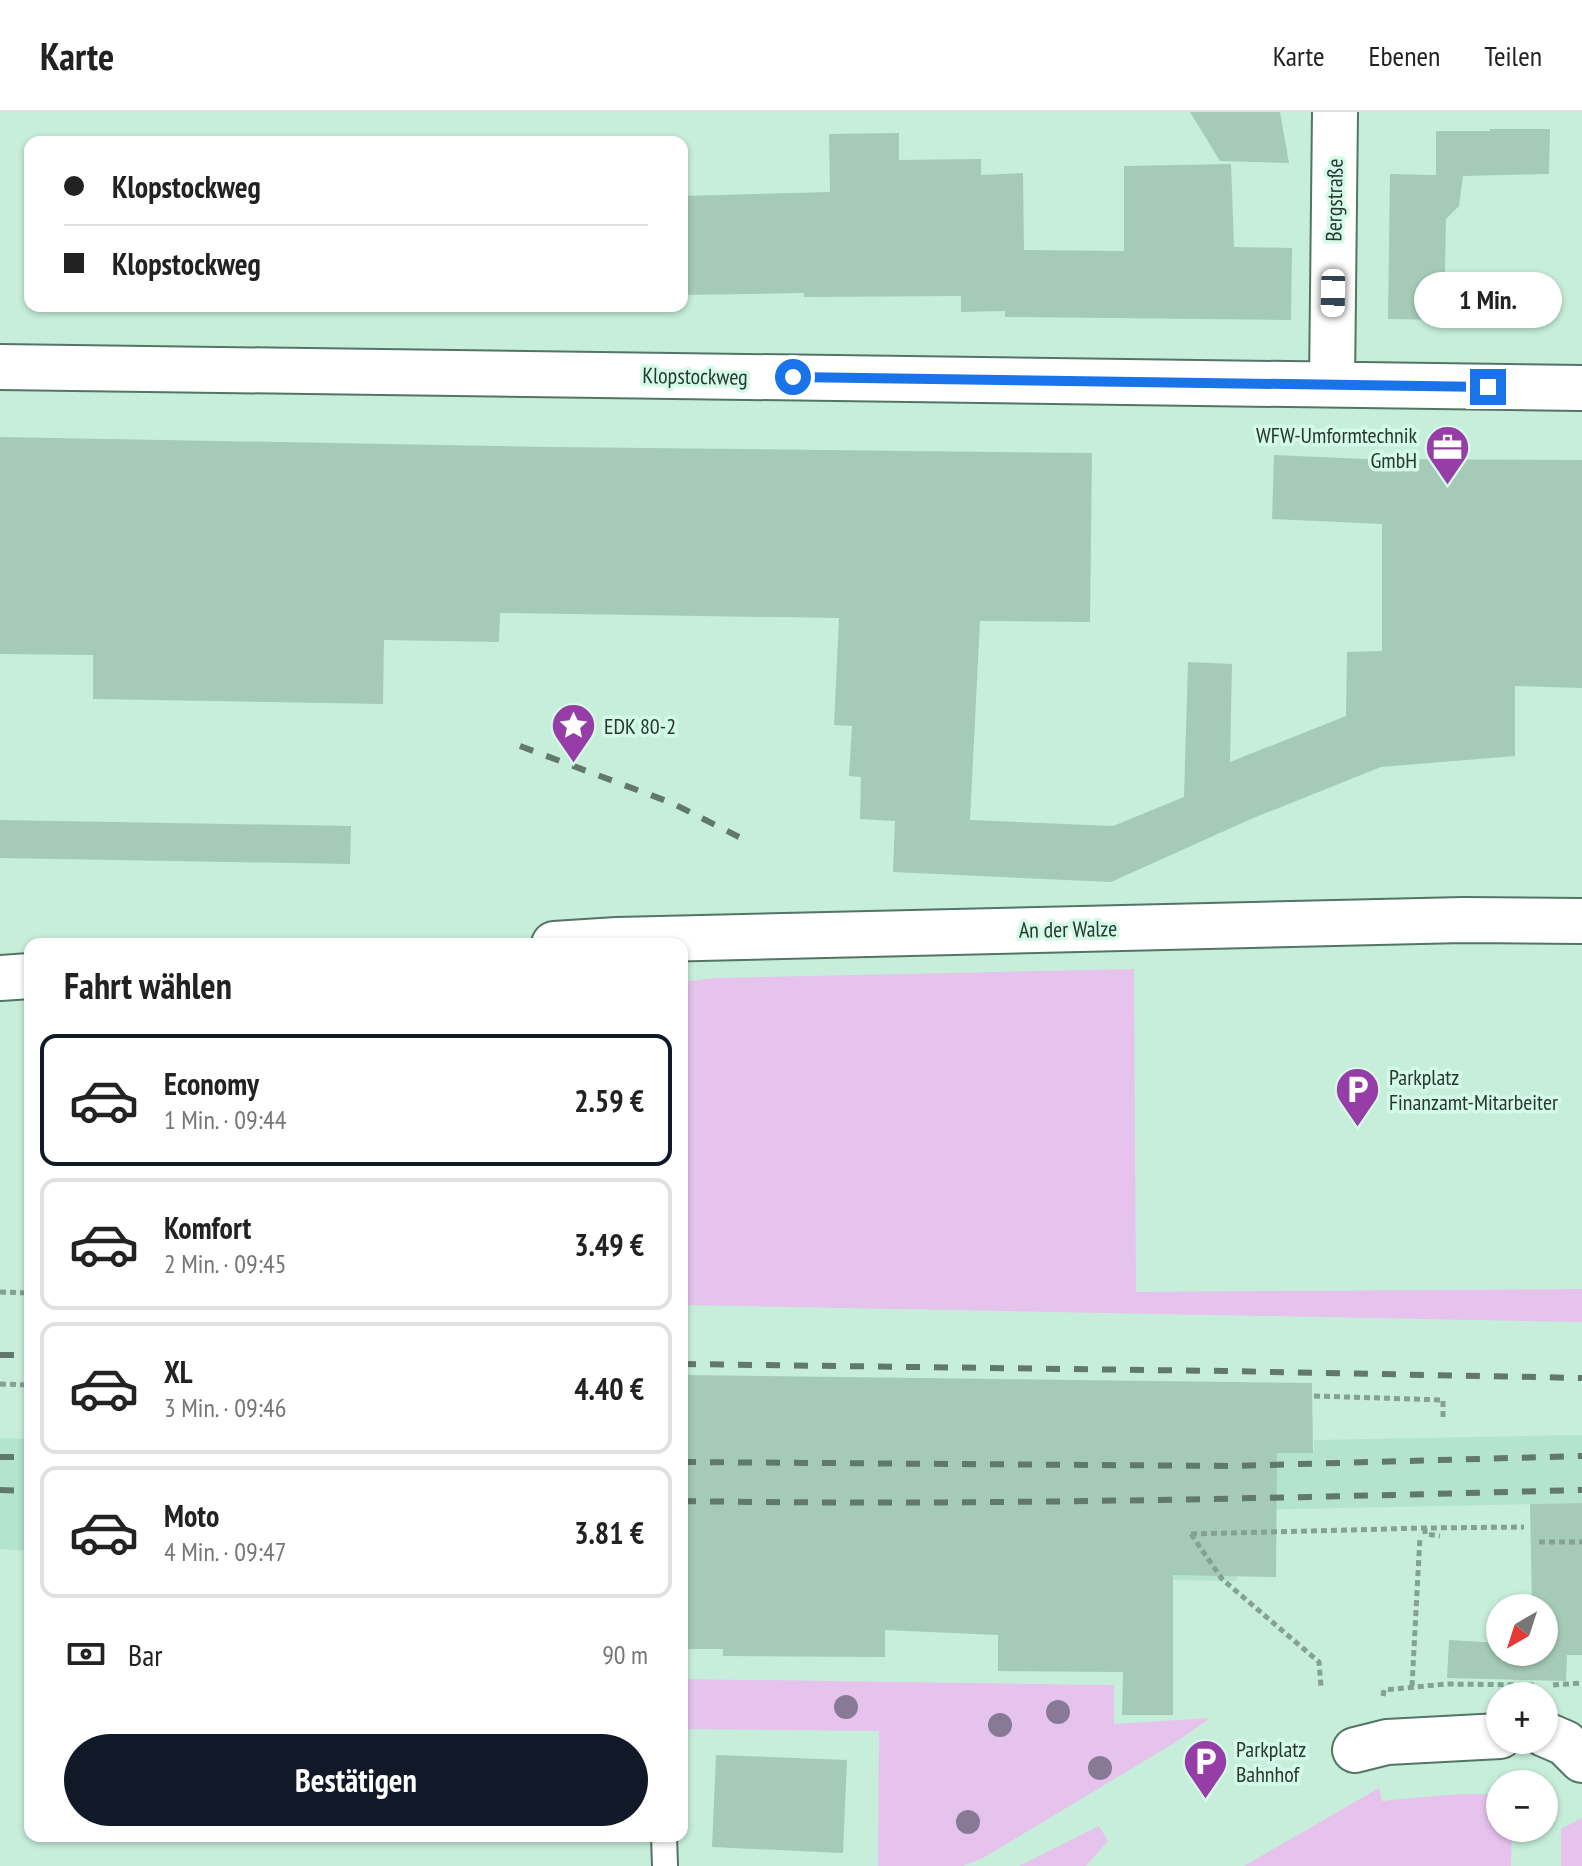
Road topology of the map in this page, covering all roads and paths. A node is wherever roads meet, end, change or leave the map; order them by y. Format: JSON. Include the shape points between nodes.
{"nodes":[{"id":1,"x":1335,"y":112,"type":"edge"},
{"id":2,"x":0,"y":367,"type":"edge"},
{"id":3,"x":1332,"y":384,"type":"junction"},
{"id":4,"x":1582,"y":388,"type":"edge"},
{"id":5,"x":1582,"y":921,"type":"edge"},
{"id":6,"x":688,"y":938,"type":"edge"},
{"id":7,"x":24,"y":976,"type":"edge"},
{"id":8,"x":0,"y":978,"type":"edge"},
{"id":9,"x":0,"y":1292,"type":"edge"},
{"id":10,"x":24,"y":1293,"type":"edge"},
{"id":11,"x":0,"y":1384,"type":"edge"},
{"id":12,"x":24,"y":1385,"type":"edge"},
{"id":13,"x":1314,"y":1396,"type":"dead end"},
{"id":14,"x":1443,"y":1421,"type":"dead end"},
{"id":15,"x":1524,"y":1527,"type":"dead end"},
{"id":16,"x":1425,"y":1528,"type":"junction"},
{"id":17,"x":1420,"y":1536,"type":"dead end"},
{"id":18,"x":1440,"y":1536,"type":"dead end"},
{"id":19,"x":1539,"y":1542,"type":"dead end"},
{"id":20,"x":1582,"y":1542,"type":"edge"},
{"id":21,"x":1412,"y":1686,"type":"dead end"},
{"id":22,"x":1321,"y":1687,"type":"dead end"},
{"id":23,"x":1486,"y":1737,"type":"edge"},
{"id":24,"x":1558,"y":1740,"type":"edge"},
{"id":25,"x":1355,"y":1750,"type":"dead end"},
{"id":26,"x":1582,"y":1760,"type":"edge"},
{"id":27,"x":664,"y":1842,"type":"edge"},
{"id":28,"x":665,"y":1866,"type":"edge"}],
"edges":[{"from":1,"to":3,"type":"street","name":"Bergstraße"},
{"from":2,"to":3,"type":"street","name":"Klopstockweg"},
{"from":3,"to":4,"type":"street","name":"Klopstockweg"},
{"from":5,"to":6,"type":"street","name":"An der Walze"},
{"from":7,"to":8,"type":"street"},
{"from":9,"to":10,"type":"path"},
{"from":11,"to":12,"type":"path"},
{"from":13,"to":14,"type":"path","via":[[1443,1400]]},
{"from":15,"to":16,"type":"path"},
{"from":16,"to":18,"type":"path","via":[[1425,1534]]},
{"from":16,"to":22,"type":"path","via":[[1191,1534],[1222,1579],[1319,1662]]},
{"from":17,"to":21,"type":"path"},
{"from":19,"to":20,"type":"path"},
{"from":23,"to":25,"type":"street","via":[[1387,1742]]},
{"from":24,"to":26,"type":"street"},
{"from":27,"to":28,"type":"lane"}]}
